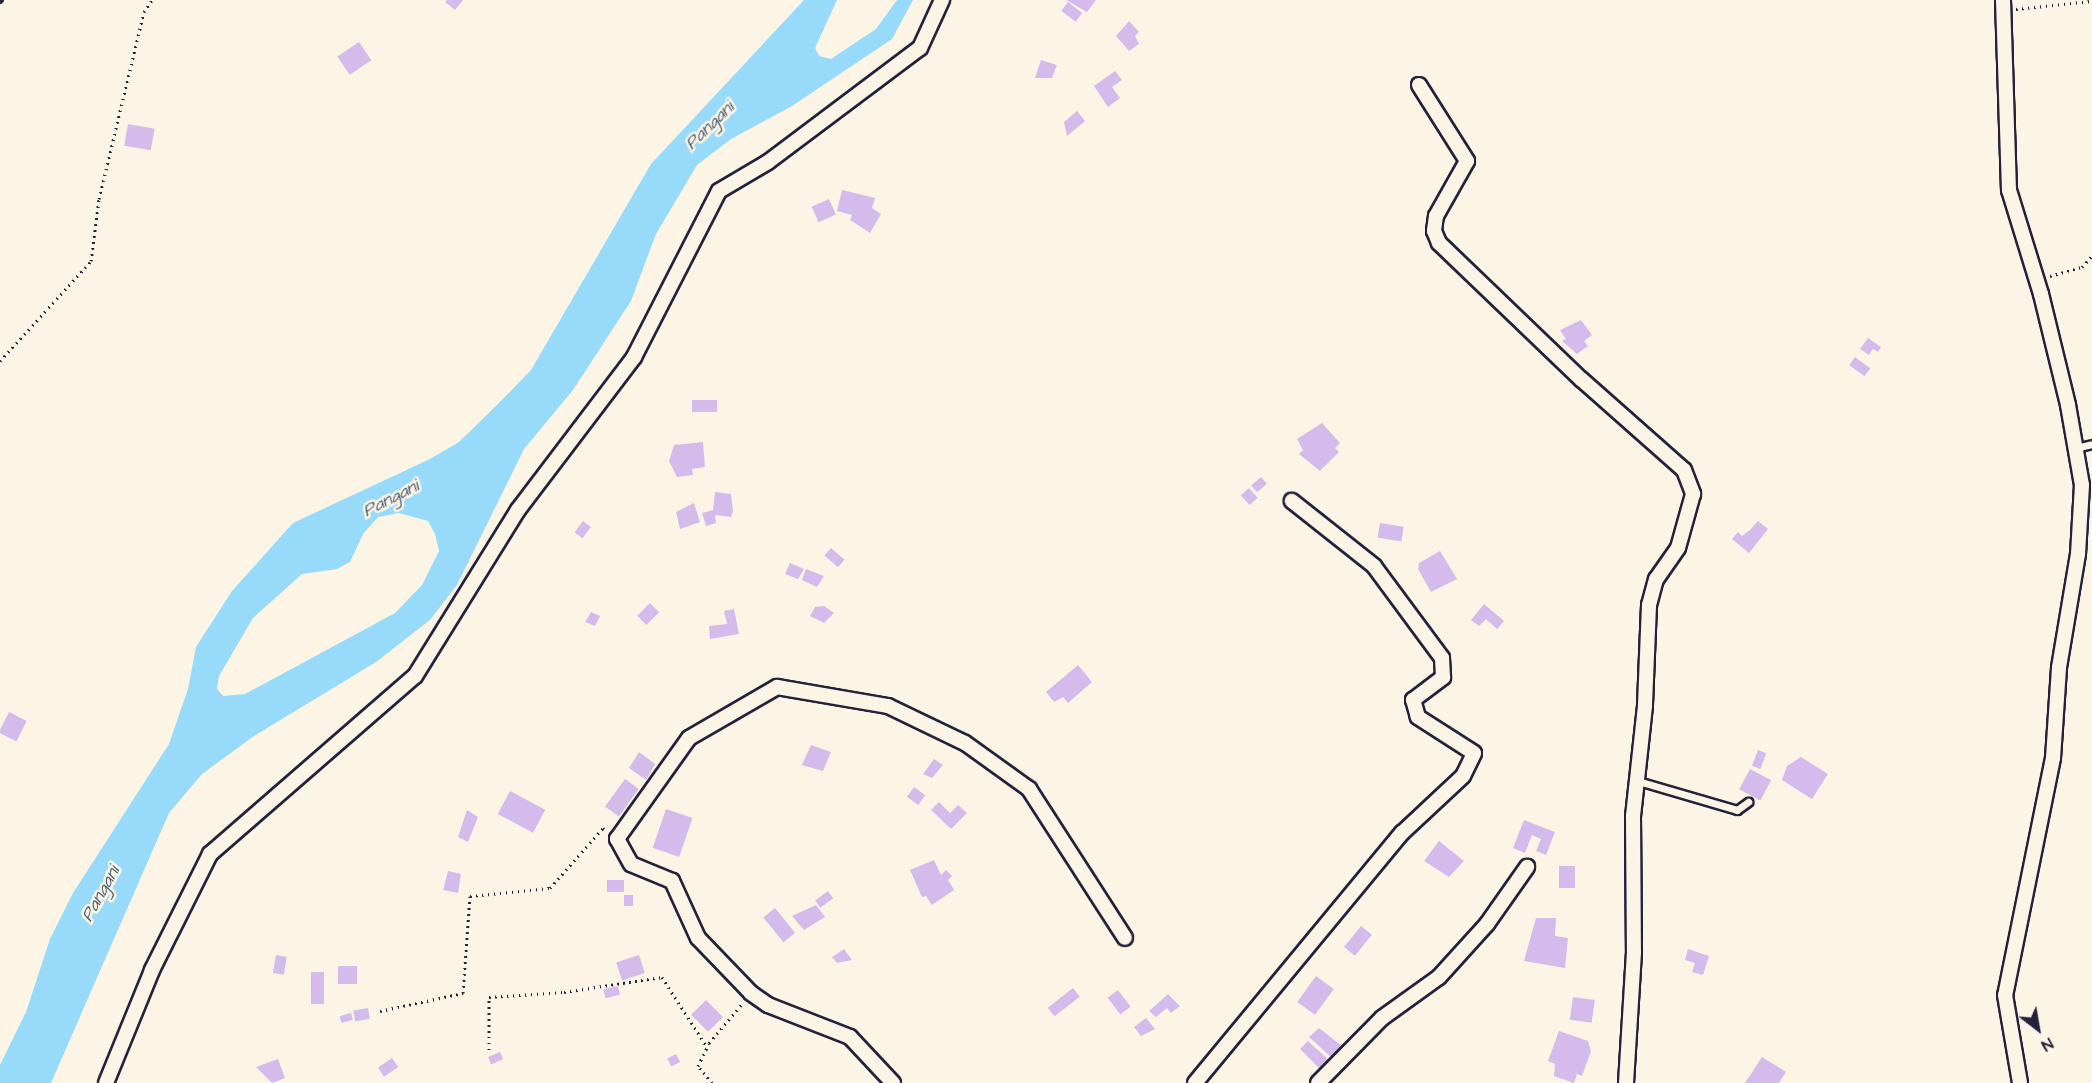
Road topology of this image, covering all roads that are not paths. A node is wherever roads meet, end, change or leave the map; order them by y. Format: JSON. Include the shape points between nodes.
{"nodes":[{"id":1,"x":942,"y":0,"type":"edge"},
{"id":2,"x":2003,"y":5,"type":"edge"},
{"id":3,"x":1419,"y":85,"type":"dead end"},
{"id":4,"x":2092,"y":444,"type":"edge"},
{"id":5,"x":2075,"y":448,"type":"junction"},
{"id":6,"x":1292,"y":501,"type":"dead end"},
{"id":7,"x":1638,"y":781,"type":"junction"},
{"id":8,"x":1748,"y":802,"type":"dead end"},
{"id":9,"x":1527,"y":867,"type":"dead end"},
{"id":10,"x":1125,"y":938,"type":"dead end"},
{"id":11,"x":106,"y":1083,"type":"edge"},
{"id":12,"x":894,"y":1083,"type":"edge"},
{"id":13,"x":1195,"y":1083,"type":"edge"},
{"id":14,"x":1318,"y":1083,"type":"edge"},
{"id":15,"x":1626,"y":1083,"type":"edge"},
{"id":16,"x":2020,"y":1083,"type":"edge"}],
"edges":[{"from":1,"to":11,"type":"street","via":[[920,48],[768,162],[719,191],[634,357],[518,510],[416,676],[210,854],[152,970]]},
{"from":2,"to":5,"type":"street","via":[[2009,190],[2037,279]]},
{"from":3,"to":7,"type":"street","via":[[1467,161],[1436,216],[1434,231],[1439,243],[1581,379],[1684,470],[1694,495],[1677,548],[1656,579],[1649,605]]},
{"from":4,"to":5,"type":"lane"},
{"from":5,"to":16,"type":"street","via":[[2082,485],[2078,554],[2059,668],[2053,758],[2005,995]]},
{"from":6,"to":13,"type":"street","via":[[1374,566],[1442,658],[1443,677],[1413,700],[1418,717],[1474,753],[1463,776],[1402,833]]},
{"from":7,"to":8,"type":"lane","via":[[1737,810]]},
{"from":7,"to":15,"type":"street","via":[[1633,816],[1634,952]]},
{"from":9,"to":14,"type":"street","via":[[1487,924],[1439,977],[1382,1018]]},
{"from":10,"to":12,"type":"street","via":[[1029,789],[965,743],[888,706],[777,687],[689,738],[617,839],[631,864],[672,881],[698,938],[750,993],[768,1005],[850,1037]]}]}
